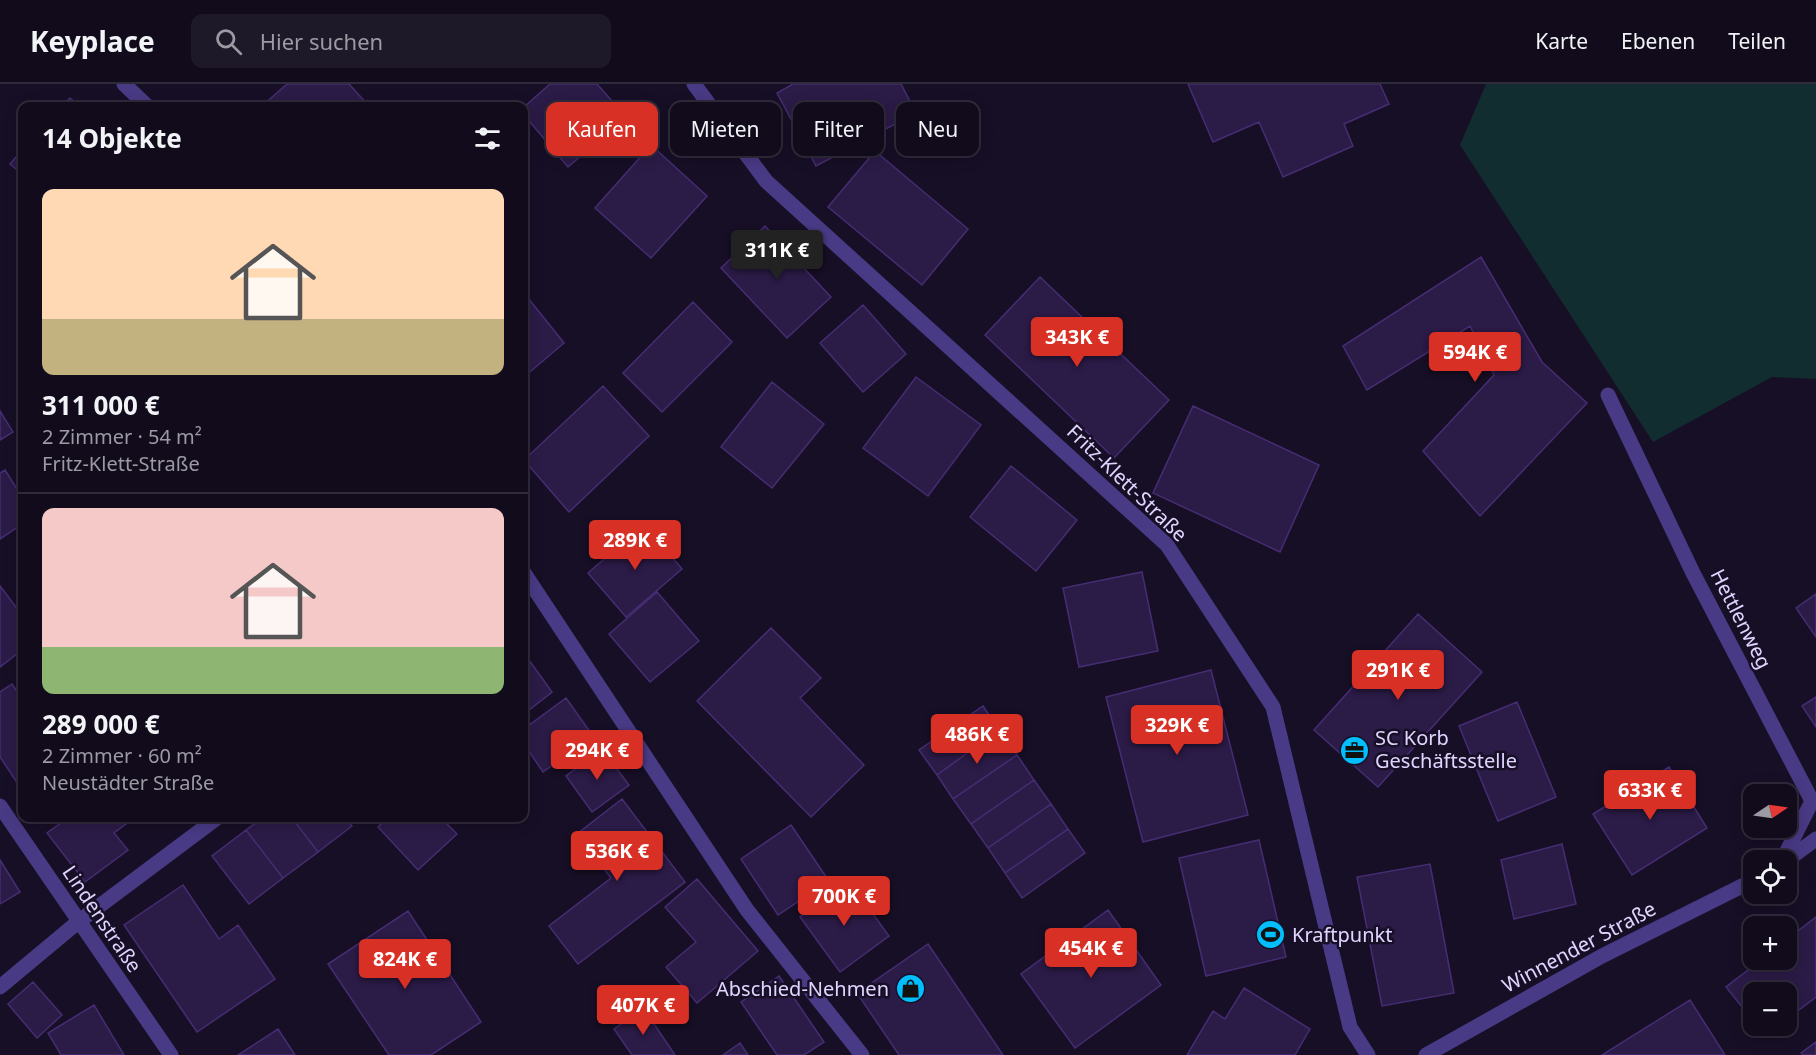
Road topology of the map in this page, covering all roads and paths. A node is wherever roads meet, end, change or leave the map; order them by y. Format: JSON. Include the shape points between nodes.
{"nodes":[{"id":1,"x":124,"y":84,"type":"edge"},
{"id":2,"x":694,"y":84,"type":"edge"},
{"id":3,"x":143,"y":102,"type":"edge"},
{"id":4,"x":1608,"y":395,"type":"dead end"},
{"id":5,"x":528,"y":579,"type":"edge"},
{"id":6,"x":0,"y":806,"type":"edge"},
{"id":7,"x":212,"y":822,"type":"edge"},
{"id":8,"x":1814,"y":842,"type":"edge"},
{"id":9,"x":1789,"y":850,"type":"edge"},
{"id":10,"x":1797,"y":853,"type":"edge"},
{"id":11,"x":1743,"y":886,"type":"edge"},
{"id":12,"x":78,"y":922,"type":"junction"},
{"id":13,"x":0,"y":987,"type":"edge"},
{"id":14,"x":171,"y":1055,"type":"edge"},
{"id":15,"x":862,"y":1055,"type":"edge"},
{"id":16,"x":1368,"y":1055,"type":"edge"},
{"id":17,"x":1426,"y":1055,"type":"edge"}],
"edges":[{"from":1,"to":3,"type":"street"},
{"from":2,"to":16,"type":"street","name":"Fritz-Klett-Straße","via":[[766,181],[1167,545],[1273,707],[1350,1026]]},
{"from":4,"to":9,"type":"street","name":"Hettlenweg","via":[[1693,573],[1812,801]]},
{"from":5,"to":15,"type":"street","via":[[747,910]]},
{"from":6,"to":12,"type":"street","name":"Lindenstraße"},
{"from":7,"to":12,"type":"street"},
{"from":8,"to":10,"type":"street"},
{"from":11,"to":17,"type":"street","name":"Winnender Straße","via":[[1602,956]]},
{"from":12,"to":13,"type":"street"},
{"from":12,"to":14,"type":"street","name":"Lindenstraße"}]}
